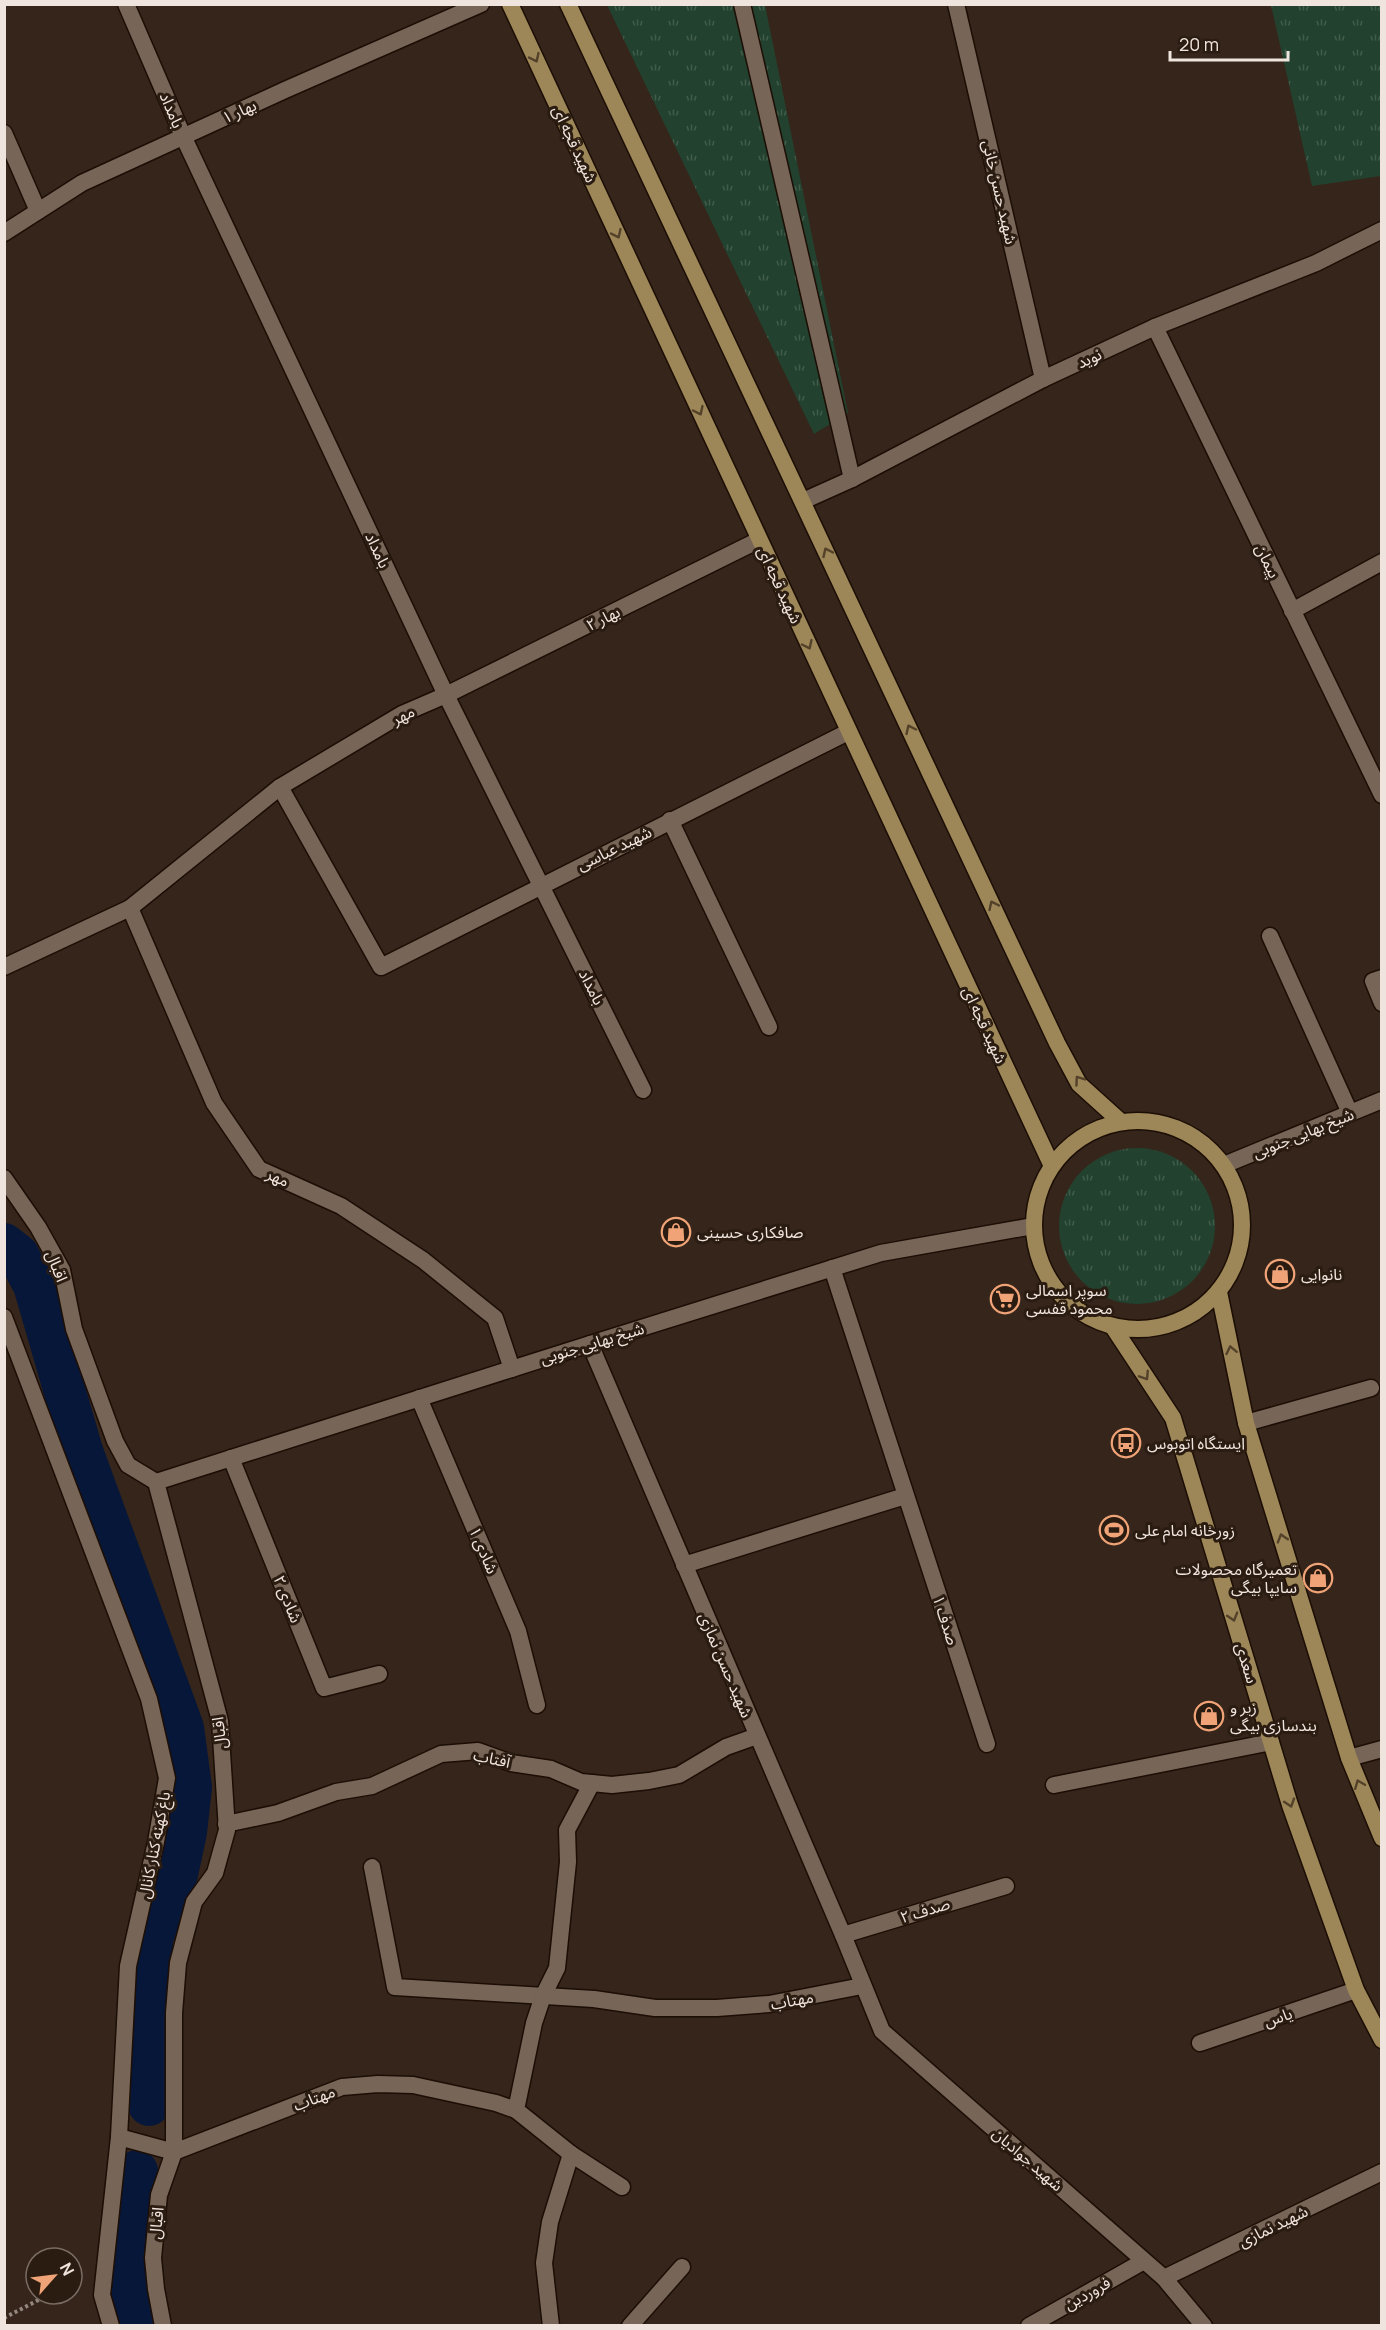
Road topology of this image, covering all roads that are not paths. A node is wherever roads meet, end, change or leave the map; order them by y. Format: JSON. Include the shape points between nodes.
{"nodes":[{"id":1,"x":126,"y":4,"type":"edge"},
{"id":2,"x":481,"y":4,"type":"edge"},
{"id":3,"x":510,"y":4,"type":"edge"},
{"id":4,"x":568,"y":4,"type":"edge"},
{"id":5,"x":742,"y":4,"type":"edge"},
{"id":6,"x":956,"y":4,"type":"edge"},
{"id":7,"x":4,"y":133,"type":"edge"},
{"id":8,"x":183,"y":136,"type":"junction"},
{"id":9,"x":38,"y":211,"type":"junction"},
{"id":10,"x":1382,"y":230,"type":"edge"},
{"id":11,"x":4,"y":233,"type":"edge"},
{"id":12,"x":1155,"y":327,"type":"junction"},
{"id":13,"x":1043,"y":379,"type":"junction"},
{"id":14,"x":852,"y":479,"type":"junction"},
{"id":15,"x":803,"y":501,"type":"junction"},
{"id":16,"x":759,"y":540,"type":"junction"},
{"id":17,"x":1382,"y":562,"type":"edge"},
{"id":18,"x":1293,"y":611,"type":"junction"},
{"id":19,"x":446,"y":695,"type":"junction"},
{"id":20,"x":848,"y":732,"type":"junction"},
{"id":21,"x":280,"y":787,"type":"junction"},
{"id":22,"x":1382,"y":795,"type":"edge"},
{"id":23,"x":670,"y":820,"type":"junction"},
{"id":24,"x":541,"y":885,"type":"junction"},
{"id":25,"x":130,"y":908,"type":"junction"},
{"id":26,"x":1270,"y":936,"type":"dead end"},
{"id":27,"x":4,"y":966,"type":"edge"},
{"id":28,"x":1382,"y":978,"type":"edge"},
{"id":29,"x":1382,"y":1003,"type":"edge"},
{"id":30,"x":769,"y":1027,"type":"dead end"},
{"id":31,"x":643,"y":1090,"type":"dead end"},
{"id":32,"x":1382,"y":1100,"type":"edge"},
{"id":33,"x":1350,"y":1113,"type":"junction"},
{"id":34,"x":1120,"y":1121,"type":"junction"},
{"id":35,"x":1051,"y":1164,"type":"junction"},
{"id":36,"x":1224,"y":1165,"type":"junction"},
{"id":37,"x":4,"y":1178,"type":"edge"},
{"id":38,"x":1033,"y":1226,"type":"junction"},
{"id":39,"x":832,"y":1268,"type":"junction"},
{"id":40,"x":1219,"y":1292,"type":"junction"},
{"id":41,"x":4,"y":1317,"type":"edge"},
{"id":42,"x":1113,"y":1327,"type":"junction"},
{"id":43,"x":590,"y":1344,"type":"junction"},
{"id":44,"x":512,"y":1369,"type":"junction"},
{"id":45,"x":1371,"y":1388,"type":"dead end"},
{"id":46,"x":419,"y":1398,"type":"junction"},
{"id":47,"x":1246,"y":1423,"type":"junction"},
{"id":48,"x":231,"y":1458,"type":"junction"},
{"id":49,"x":156,"y":1482,"type":"junction"},
{"id":50,"x":905,"y":1496,"type":"junction"},
{"id":51,"x":684,"y":1565,"type":"junction"},
{"id":52,"x":380,"y":1674,"type":"dead end"},
{"id":53,"x":537,"y":1705,"type":"dead end"},
{"id":54,"x":757,"y":1736,"type":"junction"},
{"id":55,"x":1271,"y":1742,"type":"junction"},
{"id":56,"x":987,"y":1744,"type":"dead end"},
{"id":57,"x":1382,"y":1749,"type":"edge"},
{"id":58,"x":1349,"y":1758,"type":"junction"},
{"id":59,"x":592,"y":1783,"type":"junction"},
{"id":60,"x":1054,"y":1785,"type":"dead end"},
{"id":61,"x":226,"y":1824,"type":"junction"},
{"id":62,"x":1382,"y":1838,"type":"edge"},
{"id":63,"x":372,"y":1867,"type":"dead end"},
{"id":64,"x":1006,"y":1886,"type":"dead end"},
{"id":65,"x":843,"y":1935,"type":"junction"},
{"id":66,"x":862,"y":1986,"type":"junction"},
{"id":67,"x":1356,"y":1990,"type":"junction"},
{"id":68,"x":543,"y":1996,"type":"junction"},
{"id":69,"x":1382,"y":2040,"type":"edge"},
{"id":70,"x":1200,"y":2043,"type":"dead end"},
{"id":71,"x":516,"y":2110,"type":"junction"},
{"id":72,"x":119,"y":2137,"type":"junction"},
{"id":73,"x":174,"y":2152,"type":"junction"},
{"id":74,"x":572,"y":2154,"type":"junction"},
{"id":75,"x":1382,"y":2172,"type":"edge"},
{"id":76,"x":622,"y":2187,"type":"dead end"},
{"id":77,"x":1144,"y":2261,"type":"junction"},
{"id":78,"x":682,"y":2267,"type":"dead end"},
{"id":79,"x":1164,"y":2278,"type":"junction"},
{"id":80,"x":111,"y":2325,"type":"edge"},
{"id":81,"x":164,"y":2325,"type":"edge"},
{"id":82,"x":551,"y":2325,"type":"edge"},
{"id":83,"x":630,"y":2325,"type":"edge"},
{"id":84,"x":1029,"y":2325,"type":"edge"},
{"id":85,"x":1204,"y":2325,"type":"edge"}],
"edges":[{"from":1,"to":8,"type":"street","name":"بامداد"},
{"from":2,"to":8,"type":"street","name":"بهار ۱"},
{"from":3,"to":16,"type":"main road","name":"شهید قجه ای","one_way":true},
{"from":4,"to":15,"type":"main road"},
{"from":5,"to":14,"type":"street"},
{"from":6,"to":13,"type":"street","name":"شهید حسن خانی"},
{"from":7,"to":9,"type":"street"},
{"from":8,"to":9,"type":"street","name":"بهار ۱","via":[[82,183]]},
{"from":8,"to":19,"type":"street","name":"بامداد"},
{"from":9,"to":11,"type":"street","name":"بهار ۱"},
{"from":10,"to":12,"type":"street","name":"نوید","via":[[1316,263]]},
{"from":12,"to":13,"type":"street","name":"نوید"},
{"from":12,"to":18,"type":"street","name":"پیمان"},
{"from":13,"to":14,"type":"street","name":"نوید"},
{"from":14,"to":15,"type":"street","name":"نوید"},
{"from":34,"to":15,"type":"main road","one_way":true,"via":[[1079,1084],[1058,1043]]},
{"from":16,"to":19,"type":"street","name":"بهار ۲"},
{"from":16,"to":20,"type":"main road","name":"شهید قجه ای","one_way":true},
{"from":17,"to":18,"type":"street"},
{"from":18,"to":22,"type":"street","name":"پیمان"},
{"from":19,"to":21,"type":"street","name":"مهر","via":[[402,714]]},
{"from":19,"to":24,"type":"street","name":"بامداد"},
{"from":20,"to":23,"type":"street","name":"شهید عباسی"},
{"from":20,"to":35,"type":"main road","name":"شهید قجه ای"},
{"from":21,"to":24,"type":"street","name":"شهید عباسی","via":[[381,967]]},
{"from":21,"to":25,"type":"street","name":"مهر"},
{"from":23,"to":24,"type":"street","name":"شهید عباسی"},
{"from":23,"to":30,"type":"street"},
{"from":24,"to":31,"type":"street","name":"بامداد"},
{"from":25,"to":27,"type":"street","name":"مهر"},
{"from":25,"to":44,"type":"street","name":"مهر","via":[[214,1103],[259,1169],[341,1206],[423,1260],[495,1318]]},
{"from":26,"to":33,"type":"street"},
{"from":28,"to":29,"type":"street","via":[[1373,981]]},
{"from":32,"to":33,"type":"street","name":"شیخ بهایی جنوبی"},
{"from":33,"to":36,"type":"street","name":"شیخ بهایی جنوبی"},
{"from":34,"to":35,"type":"main road","via":[[1094,1129],[1070,1144]]},
{"from":34,"to":36,"type":"main road","via":[[1150,1120],[1178,1128],[1204,1143]]},
{"from":35,"to":38,"type":"main road","via":[[1037,1194]]},
{"from":36,"to":40,"type":"main road","via":[[1239,1196],[1243,1229],[1236,1262]]},
{"from":37,"to":49,"type":"street","name":"اقبال","via":[[34,1219],[62,1270],[74,1329],[115,1441],[128,1465]]},
{"from":38,"to":39,"type":"street","name":"شیخ بهایی جنوبی","via":[[881,1254]]},
{"from":38,"to":42,"type":"main road","via":[[1039,1260],[1056,1290],[1081,1314]]},
{"from":39,"to":43,"type":"street","name":"شیخ بهایی جنوبی"},
{"from":39,"to":50,"type":"street","name":"صدف ۱"},
{"from":40,"to":42,"type":"main road","via":[[1193,1314],[1163,1327]]},
{"from":47,"to":40,"type":"main road","one_way":true},
{"from":41,"to":72,"type":"street","name":"باغ کهنه کنار کانال","via":[[149,1699],[167,1778],[128,1966]]},
{"from":42,"to":55,"type":"main road","name":"سعدی","one_way":true,"via":[[1173,1418]]},
{"from":43,"to":44,"type":"street","name":"شیخ بهایی جنوبی"},
{"from":43,"to":51,"type":"street","name":"شهید حسن نمازی"},
{"from":44,"to":46,"type":"street","name":"شیخ بهایی جنوبی"},
{"from":45,"to":47,"type":"street"},
{"from":46,"to":48,"type":"street","name":"شیخ بهایی جنوبی"},
{"from":46,"to":53,"type":"street","name":"شادی ۱","via":[[519,1631]]},
{"from":58,"to":47,"type":"main road","one_way":true},
{"from":48,"to":49,"type":"street","name":"شیخ بهایی جنوبی"},
{"from":48,"to":52,"type":"street","name":"شادی ۲","via":[[324,1688]]},
{"from":49,"to":61,"type":"street","name":"اقبال","via":[[220,1721]]},
{"from":50,"to":51,"type":"street"},
{"from":50,"to":56,"type":"street","name":"صدف ۱"},
{"from":51,"to":54,"type":"street","name":"شهید حسن نمازی"},
{"from":54,"to":59,"type":"street","name":"آفتاب","via":[[726,1747],[679,1775],[612,1785]]},
{"from":54,"to":65,"type":"street","name":"شهید حسن نمازی"},
{"from":55,"to":60,"type":"street"},
{"from":55,"to":67,"type":"main road","name":"سعدی","one_way":true},
{"from":57,"to":58,"type":"street"},
{"from":62,"to":58,"type":"main road","one_way":true},
{"from":59,"to":61,"type":"street","name":"آفتاب","via":[[478,1751],[441,1754],[372,1786],[336,1792],[278,1812]]},
{"from":59,"to":68,"type":"street","via":[[567,1830],[568,1862],[557,1968]]},
{"from":61,"to":73,"type":"street","name":"اقبال","via":[[215,1873],[194,1902],[178,1963]]},
{"from":63,"to":68,"type":"street","name":"مهتاب","via":[[394,1987]]},
{"from":64,"to":65,"type":"street","name":"صدف ۲"},
{"from":65,"to":66,"type":"street","name":"شهید حسن نمازی"},
{"from":66,"to":68,"type":"street","name":"مهتاب","via":[[779,2003],[717,2008],[655,2008]]},
{"from":66,"to":77,"type":"street","name":"شهید جوادیان","via":[[882,2031]]},
{"from":67,"to":69,"type":"main road","name":"سعدی"},
{"from":67,"to":70,"type":"street","name":"یاس"},
{"from":68,"to":71,"type":"street"},
{"from":71,"to":73,"type":"street","name":"مهتاب","via":[[412,2085],[342,2087]]},
{"from":71,"to":74,"type":"street","name":"مهتاب"},
{"from":72,"to":73,"type":"street"},
{"from":72,"to":80,"type":"street","name":"باغ کهنه کنار کانال","via":[[102,2295]]},
{"from":73,"to":81,"type":"street","name":"اقبال","via":[[159,2195],[153,2258]]},
{"from":74,"to":76,"type":"street","name":"مهتاب"},
{"from":74,"to":82,"type":"street","via":[[550,2222],[544,2263]]},
{"from":75,"to":79,"type":"street","name":"شهید نمازی"},
{"from":77,"to":79,"type":"street","name":"شهید جوادیان"},
{"from":77,"to":84,"type":"street","name":"فروردین"},
{"from":78,"to":83,"type":"street"},
{"from":79,"to":85,"type":"street","name":"شهید جوادیان"}]}
